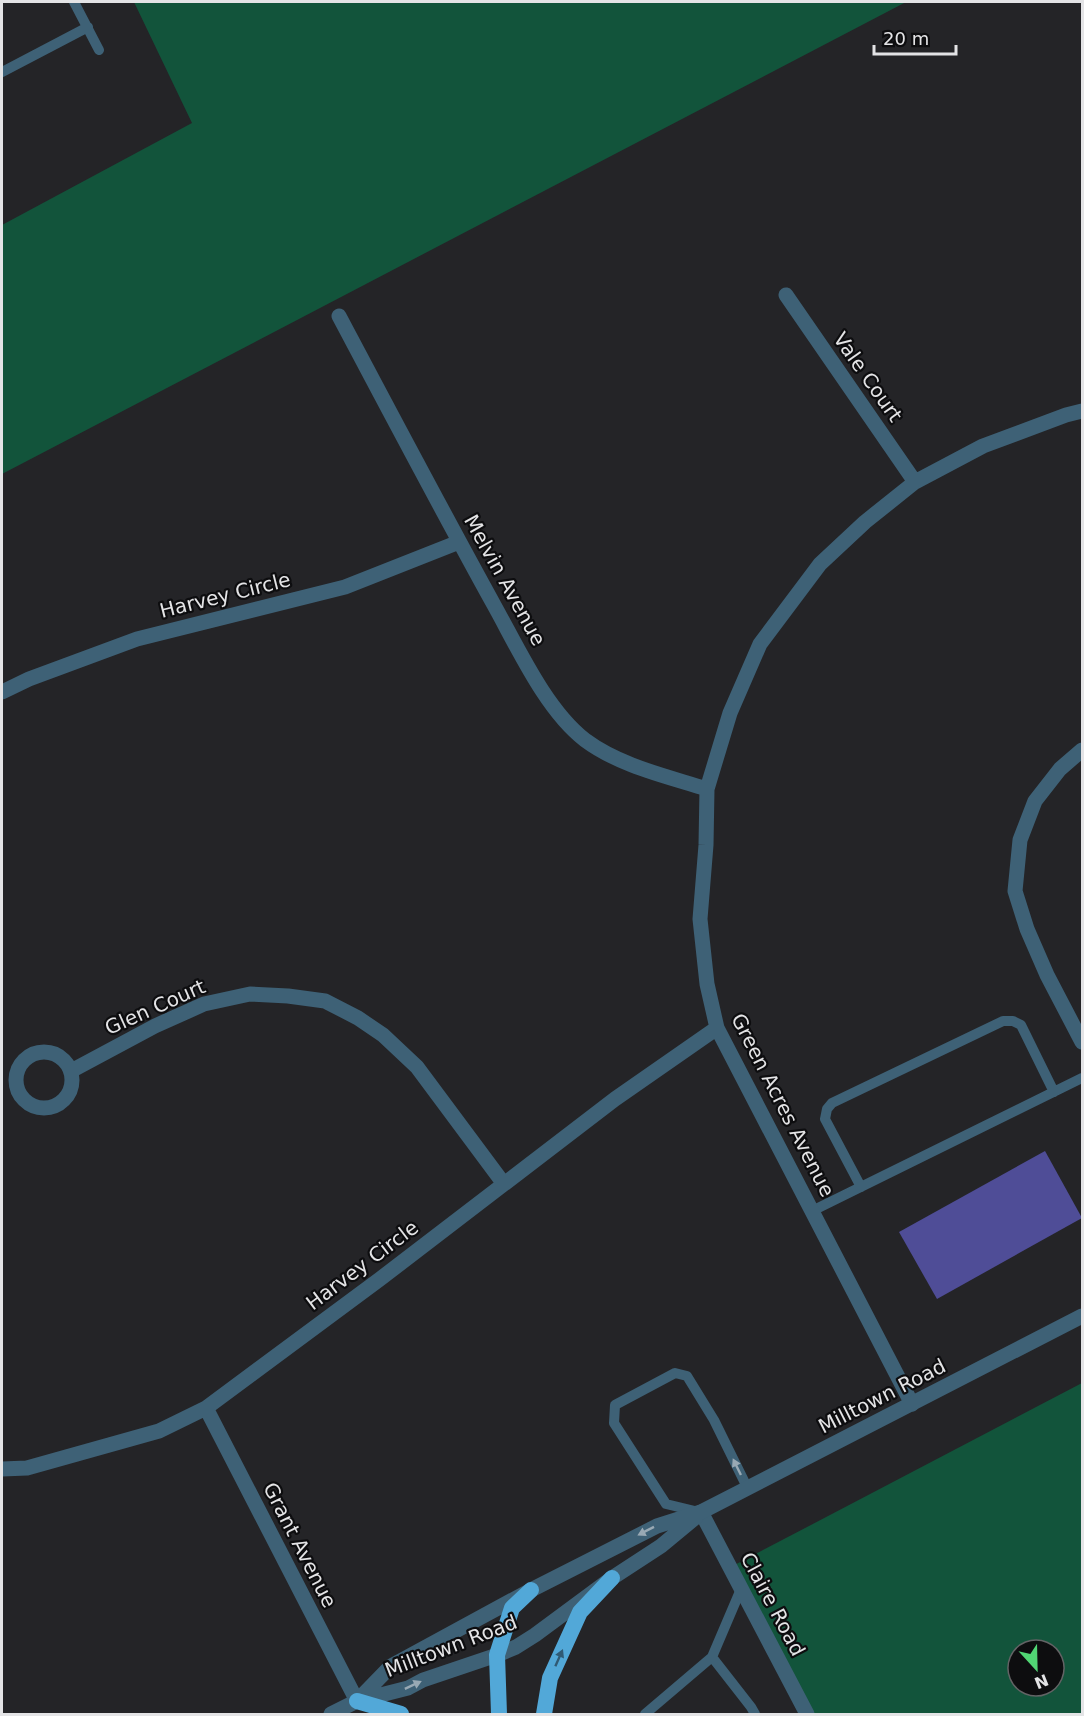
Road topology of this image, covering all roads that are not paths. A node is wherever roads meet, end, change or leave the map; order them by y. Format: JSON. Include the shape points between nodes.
{"nodes":[{"id":1,"x":74,"y":2,"type":"edge"},
{"id":2,"x":88,"y":27,"type":"junction"},
{"id":3,"x":99,"y":50,"type":"dead end"},
{"id":4,"x":2,"y":72,"type":"edge"},
{"id":5,"x":786,"y":295,"type":"dead end"},
{"id":6,"x":339,"y":316,"type":"dead end"},
{"id":7,"x":1083,"y":411,"type":"edge"},
{"id":8,"x":915,"y":482,"type":"junction"},
{"id":9,"x":459,"y":542,"type":"junction"},
{"id":10,"x":2,"y":692,"type":"edge"},
{"id":11,"x":1083,"y":750,"type":"edge"},
{"id":12,"x":707,"y":789,"type":"junction"},
{"id":13,"x":717,"y":1028,"type":"junction"},
{"id":14,"x":1083,"y":1042,"type":"edge"},
{"id":15,"x":70,"y":1071,"type":"dead end"},
{"id":16,"x":1083,"y":1078,"type":"edge"},
{"id":17,"x":1054,"y":1092,"type":"junction"},
{"id":18,"x":504,"y":1184,"type":"junction"},
{"id":19,"x":861,"y":1187,"type":"junction"},
{"id":20,"x":812,"y":1211,"type":"junction"},
{"id":21,"x":1083,"y":1316,"type":"edge"},
{"id":22,"x":912,"y":1404,"type":"junction"},
{"id":23,"x":206,"y":1408,"type":"junction"},
{"id":24,"x":2,"y":1469,"type":"edge"},
{"id":25,"x":748,"y":1489,"type":"junction"},
{"id":26,"x":701,"y":1512,"type":"junction"},
{"id":27,"x":612,"y":1578,"type":"junction"},
{"id":28,"x":741,"y":1588,"type":"junction"},
{"id":29,"x":531,"y":1590,"type":"junction"},
{"id":30,"x":497,"y":1655,"type":"junction"},
{"id":31,"x":712,"y":1657,"type":"junction"},
{"id":32,"x":357,"y":1701,"type":"junction"},
{"id":33,"x":331,"y":1714,"type":"edge"},
{"id":34,"x":401,"y":1714,"type":"edge"},
{"id":35,"x":500,"y":1714,"type":"edge"},
{"id":36,"x":544,"y":1714,"type":"edge"},
{"id":37,"x":645,"y":1714,"type":"edge"},
{"id":38,"x":755,"y":1714,"type":"edge"},
{"id":39,"x":807,"y":1714,"type":"edge"}],
"edges":[{"from":1,"to":2,"type":"lane"},
{"from":2,"to":3,"type":"lane"},
{"from":2,"to":4,"type":"lane"},
{"from":5,"to":8,"type":"street","name":"Vale Court"},
{"from":6,"to":9,"type":"street","name":"Melvin Avenue"},
{"from":7,"to":8,"type":"street","name":"Green Acres Avenue","via":[[983,446]]},
{"from":8,"to":12,"type":"street","name":"Green Acres Avenue","via":[[820,564],[760,644],[730,713]]},
{"from":9,"to":10,"type":"street","name":"Harvey Circle","via":[[345,587],[137,639]]},
{"from":9,"to":12,"type":"street","name":"Melvin Avenue","via":[[558,713],[585,740],[618,760]]},
{"from":11,"to":14,"type":"street","via":[[1060,769],[1035,801],[1020,840],[1015,891],[1047,975]]},
{"from":12,"to":13,"type":"street","name":"Green Acres Avenue","via":[[700,918],[707,984]]},
{"from":13,"to":18,"type":"street","name":"Harvey Circle"},
{"from":13,"to":20,"type":"street","name":"Green Acres Avenue"},
{"from":15,"to":18,"type":"street","name":"Glen Court","via":[[204,1004],[250,994],[325,1001],[383,1035],[417,1067]]},
{"from":16,"to":17,"type":"lane"},
{"from":17,"to":19,"type":"lane"},
{"from":17,"to":19,"type":"lane","via":[[1021,1025],[1003,1021],[832,1103],[825,1119]]},
{"from":18,"to":23,"type":"street","name":"Harvey Circle"},
{"from":19,"to":20,"type":"lane"},
{"from":20,"to":22,"type":"street","name":"Green Acres Avenue"},
{"from":21,"to":22,"type":"street","name":"Milltown Road"},
{"from":22,"to":25,"type":"street","name":"Milltown Road"},
{"from":23,"to":24,"type":"street","name":"Harvey Circle","via":[[159,1431],[27,1468]]},
{"from":23,"to":32,"type":"street","name":"Grant Avenue"},
{"from":25,"to":26,"type":"street","name":"Milltown Road"},
{"from":25,"to":26,"type":"lane","one_way":true,"via":[[687,1376],[675,1373],[615,1405],[614,1423],[666,1504]]},
{"from":26,"to":27,"type":"street","name":"Milltown Road","via":[[661,1546]]},
{"from":26,"to":28,"type":"street","name":"Claire Road"},
{"from":26,"to":29,"type":"street","name":"Milltown Road","one_way":true,"via":[[657,1526]]},
{"from":27,"to":30,"type":"street","name":"Milltown Road","via":[[535,1635]]},
{"from":36,"to":27,"type":"highway","one_way":true,"via":[[550,1678],[580,1612]]},
{"from":28,"to":31,"type":"lane"},
{"from":28,"to":39,"type":"street","name":"Claire Road"},
{"from":29,"to":30,"type":"highway","via":[[512,1608]]},
{"from":29,"to":32,"type":"street","name":"Milltown Road","via":[[390,1666]]},
{"from":32,"to":30,"type":"street","name":"Milltown Road","one_way":true,"via":[[408,1689]]},
{"from":30,"to":35,"type":"highway"},
{"from":31,"to":37,"type":"lane"},
{"from":31,"to":38,"type":"lane"},
{"from":32,"to":33,"type":"street","name":"Milltown Road"},
{"from":32,"to":34,"type":"highway"}]}
